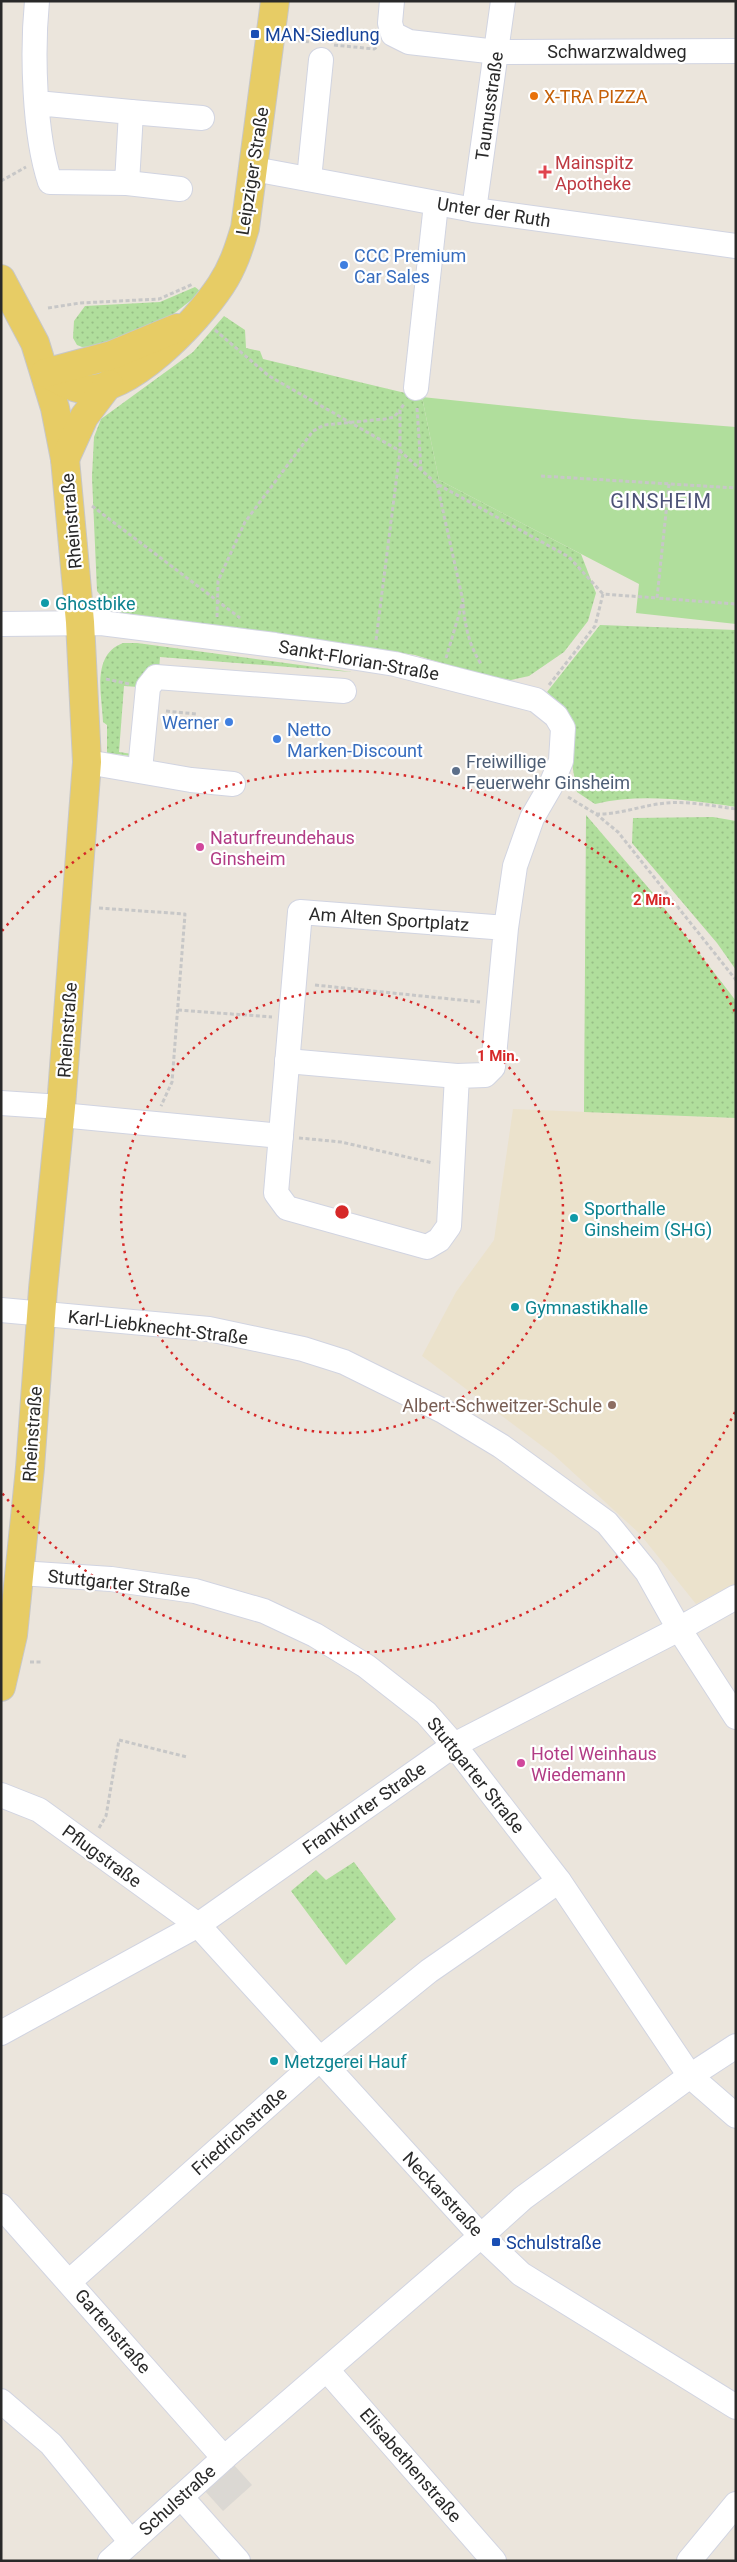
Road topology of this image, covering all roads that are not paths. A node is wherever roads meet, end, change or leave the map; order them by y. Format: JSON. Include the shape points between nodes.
{"nodes":[{"id":1,"x":37,"y":1,"type":"edge"},
{"id":2,"x":275,"y":1,"type":"edge"},
{"id":3,"x":392,"y":1,"type":"edge"},
{"id":4,"x":502,"y":1,"type":"edge"},
{"id":5,"x":736,"y":51,"type":"edge"},
{"id":6,"x":497,"y":52,"type":"junction"},
{"id":7,"x":321,"y":60,"type":"dead end"},
{"id":8,"x":37,"y":103,"type":"junction"},
{"id":9,"x":131,"y":112,"type":"junction"},
{"id":10,"x":202,"y":118,"type":"dead end"},
{"id":11,"x":254,"y":169,"type":"junction"},
{"id":12,"x":309,"y":179,"type":"junction"},
{"id":13,"x":127,"y":184,"type":"junction"},
{"id":14,"x":180,"y":189,"type":"dead end"},
{"id":15,"x":436,"y":204,"type":"junction"},
{"id":16,"x":474,"y":210,"type":"junction"},
{"id":17,"x":736,"y":246,"type":"edge"},
{"id":18,"x":1,"y":278,"type":"edge"},
{"id":19,"x":198,"y":324,"type":"junction"},
{"id":20,"x":46,"y":374,"type":"junction"},
{"id":21,"x":110,"y":384,"type":"junction"},
{"id":22,"x":416,"y":388,"type":"road end"},
{"id":23,"x":65,"y":460,"type":"junction"},
{"id":24,"x":80,"y":622,"type":"junction"},
{"id":25,"x":1,"y":624,"type":"edge"},
{"id":26,"x":344,"y":691,"type":"dead end"},
{"id":27,"x":87,"y":762,"type":"junction"},
{"id":28,"x":140,"y":770,"type":"junction"},
{"id":29,"x":233,"y":784,"type":"dead end"},
{"id":30,"x":506,"y":928,"type":"junction"},
{"id":31,"x":288,"y":1062,"type":"junction"},
{"id":32,"x":457,"y":1076,"type":"junction"},
{"id":33,"x":1,"y":1103,"type":"edge"},
{"id":34,"x":61,"y":1111,"type":"junction"},
{"id":35,"x":281,"y":1136,"type":"junction"},
{"id":36,"x":1,"y":1310,"type":"edge"},
{"id":37,"x":41,"y":1313,"type":"junction"},
{"id":38,"x":20,"y":1573,"type":"junction"},
{"id":39,"x":736,"y":1598,"type":"edge"},
{"id":40,"x":679,"y":1630,"type":"junction"},
{"id":41,"x":10,"y":1668,"type":"edge"},
{"id":42,"x":736,"y":1717,"type":"edge"},
{"id":43,"x":454,"y":1745,"type":"junction"},
{"id":44,"x":1,"y":1795,"type":"edge"},
{"id":45,"x":559,"y":1881,"type":"junction"},
{"id":46,"x":198,"y":1925,"type":"junction"},
{"id":47,"x":1,"y":2033,"type":"edge"},
{"id":48,"x":736,"y":2046,"type":"edge"},
{"id":49,"x":320,"y":2059,"type":"junction"},
{"id":50,"x":690,"y":2076,"type":"junction"},
{"id":51,"x":736,"y":2116,"type":"edge"},
{"id":52,"x":1,"y":2206,"type":"edge"},
{"id":53,"x":481,"y":2236,"type":"junction"},
{"id":54,"x":70,"y":2281,"type":"junction"},
{"id":55,"x":327,"y":2370,"type":"junction"},
{"id":56,"x":1,"y":2401,"type":"edge"},
{"id":57,"x":736,"y":2407,"type":"edge"},
{"id":58,"x":224,"y":2458,"type":"junction"},
{"id":59,"x":181,"y":2497,"type":"junction"},
{"id":60,"x":736,"y":2504,"type":"edge"},
{"id":61,"x":131,"y":2542,"type":"junction"},
{"id":62,"x":695,"y":2559,"type":"edge"},
{"id":63,"x":110,"y":2561,"type":"edge"},
{"id":64,"x":238,"y":2561,"type":"edge"},
{"id":65,"x":494,"y":2561,"type":"edge"}],
"edges":[{"from":1,"to":8,"type":"street"},
{"from":2,"to":11,"type":"main road","name":"Leipziger Straße"},
{"from":3,"to":6,"type":"street","name":"Schwarzwaldweg","via":[[390,23],[393,34],[409,42]]},
{"from":4,"to":6,"type":"street","name":"Taunusstraße"},
{"from":5,"to":6,"type":"street","name":"Schwarzwaldweg"},
{"from":6,"to":16,"type":"street","name":"Taunusstraße"},
{"from":7,"to":12,"type":"street"},
{"from":8,"to":9,"type":"street"},
{"from":8,"to":13,"type":"street","via":[[42,158],[50,182]]},
{"from":9,"to":10,"type":"street"},
{"from":9,"to":13,"type":"street"},
{"from":11,"to":12,"type":"street","name":"Unter der Ruth"},
{"from":11,"to":19,"type":"main road","name":"Leipziger Straße","via":[[246,228],[234,262]]},
{"from":12,"to":15,"type":"street","name":"Unter der Ruth"},
{"from":13,"to":14,"type":"street"},
{"from":15,"to":16,"type":"street","name":"Unter der Ruth"},
{"from":15,"to":22,"type":"street"},
{"from":16,"to":17,"type":"street","name":"Unter der Ruth"},
{"from":18,"to":20,"type":"main road","name":"Rheinstraße","via":[[35,343]]},
{"from":19,"to":20,"type":"main road","name":"Leipziger Straße"},
{"from":19,"to":21,"type":"main road","name":"Leipziger Straße","via":[[128,376]]},
{"from":20,"to":21,"type":"main road","name":"Leipziger Straße","via":[[81,389]]},
{"from":20,"to":23,"type":"main road","name":"Rheinstraße"},
{"from":21,"to":23,"type":"main road","via":[[84,417]]},
{"from":23,"to":24,"type":"main road","name":"Rheinstraße"},
{"from":24,"to":25,"type":"street","name":"Sankt-Florian-Straße"},
{"from":24,"to":27,"type":"main road","name":"Rheinstraße"},
{"from":24,"to":30,"type":"street","name":"Sankt-Florian-Straße","via":[[374,661],[536,700],[556,716],[563,728],[561,761],[532,818],[515,866]]},
{"from":26,"to":28,"type":"street","via":[[156,677],[147,698]]},
{"from":27,"to":28,"type":"street"},
{"from":27,"to":34,"type":"main road","name":"Rheinstraße"},
{"from":28,"to":29,"type":"street"},
{"from":30,"to":31,"type":"street","name":"Am Alten Sportplatz","via":[[300,912]]},
{"from":30,"to":32,"type":"street","via":[[493,1066],[485,1075]]},
{"from":31,"to":32,"type":"street"},
{"from":31,"to":35,"type":"street","name":"Am Alten Sportplatz"},
{"from":32,"to":35,"type":"street","name":"Am Alten Sportplatz","via":[[449,1226],[439,1240],[427,1247],[287,1208],[276,1194]]},
{"from":33,"to":34,"type":"street"},
{"from":34,"to":35,"type":"street"},
{"from":34,"to":37,"type":"main road","name":"Rheinstraße"},
{"from":36,"to":37,"type":"street","name":"Karl-Liebknecht-Straße"},
{"from":37,"to":38,"type":"main road","name":"Rheinstraße"},
{"from":37,"to":40,"type":"street","name":"Karl-Liebknecht-Straße","via":[[209,1329],[303,1348],[383,1380],[474,1428],[607,1524],[646,1572]]},
{"from":38,"to":41,"type":"main road","name":"Rheinstraße"},
{"from":38,"to":43,"type":"street","name":"Stuttgarter Straße","via":[[111,1579],[196,1591],[264,1611],[315,1635],[366,1666],[426,1713]]},
{"from":39,"to":40,"type":"street","name":"Frankfurter Straße"},
{"from":40,"to":42,"type":"street","name":"Karl-Liebknecht-Straße"},
{"from":40,"to":43,"type":"street","name":"Frankfurter Straße"},
{"from":43,"to":45,"type":"street","name":"Stuttgarter Straße"},
{"from":43,"to":46,"type":"street","name":"Frankfurter Straße"},
{"from":44,"to":46,"type":"street","name":"Pflugstraße","via":[[39,1810]]},
{"from":45,"to":49,"type":"street","name":"Friedrichstraße","via":[[429,1971]]},
{"from":45,"to":50,"type":"street","name":"Stuttgarter Straße"},
{"from":46,"to":47,"type":"street","name":"Frankfurter Straße"},
{"from":46,"to":49,"type":"street","name":"Neckarstraße"},
{"from":48,"to":50,"type":"street","name":"Schulstraße"},
{"from":49,"to":53,"type":"street","name":"Neckarstraße"},
{"from":49,"to":54,"type":"street","name":"Friedrichstraße"},
{"from":50,"to":51,"type":"street","name":"Stuttgarter Straße"},
{"from":50,"to":53,"type":"street","name":"Schulstraße","via":[[523,2198]]},
{"from":52,"to":54,"type":"street","name":"Gartenstraße"},
{"from":53,"to":55,"type":"street","name":"Schulstraße"},
{"from":53,"to":57,"type":"street","name":"Neckarstraße","via":[[522,2274]]},
{"from":54,"to":58,"type":"street","name":"Gartenstraße"},
{"from":55,"to":58,"type":"street","name":"Schulstraße"},
{"from":55,"to":65,"type":"street","name":"Elisabethenstraße"},
{"from":56,"to":61,"type":"street","via":[[51,2444]]},
{"from":58,"to":59,"type":"street","name":"Schulstraße"},
{"from":59,"to":61,"type":"street","name":"Schulstraße"},
{"from":59,"to":64,"type":"street"},
{"from":60,"to":62,"type":"street"},
{"from":61,"to":63,"type":"street","name":"Schulstraße"}]}
